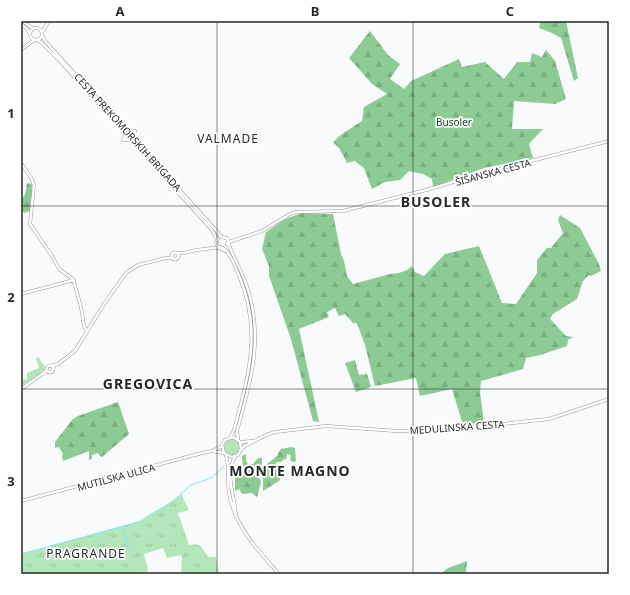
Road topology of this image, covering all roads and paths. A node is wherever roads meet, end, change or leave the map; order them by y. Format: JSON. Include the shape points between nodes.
{"nodes":[{"id":1,"x":22,"y":21,"type":"edge"},
{"id":2,"x":48,"y":22,"type":"edge"},
{"id":3,"x":21,"y":24,"type":"edge"},
{"id":4,"x":36,"y":29,"type":"junction"},
{"id":5,"x":42,"y":34,"type":"junction"},
{"id":6,"x":30,"y":35,"type":"junction"},
{"id":7,"x":36,"y":40,"type":"junction"},
{"id":8,"x":25,"y":46,"type":"junction"},
{"id":9,"x":21,"y":50,"type":"edge"},
{"id":10,"x":126,"y":129,"type":"junction"},
{"id":11,"x":122,"y":130,"type":"junction"},
{"id":12,"x":609,"y":141,"type":"edge"},
{"id":13,"x":135,"y":142,"type":"junction"},
{"id":14,"x":21,"y":162,"type":"edge"},
{"id":15,"x":214,"y":230,"type":"junction"},
{"id":16,"x":222,"y":236,"type":"junction"},
{"id":17,"x":228,"y":238,"type":"junction"},
{"id":18,"x":240,"y":238,"type":"junction"},
{"id":19,"x":217,"y":240,"type":"junction"},
{"id":20,"x":229,"y":244,"type":"junction"},
{"id":21,"x":207,"y":248,"type":"junction"},
{"id":22,"x":221,"y":248,"type":"junction"},
{"id":23,"x":177,"y":253,"type":"junction"},
{"id":24,"x":184,"y":253,"type":"junction"},
{"id":25,"x":172,"y":254,"type":"junction"},
{"id":26,"x":231,"y":255,"type":"junction"},
{"id":27,"x":178,"y":257,"type":"junction"},
{"id":28,"x":166,"y":258,"type":"junction"},
{"id":29,"x":173,"y":258,"type":"junction"},
{"id":30,"x":74,"y":280,"type":"junction"},
{"id":31,"x":21,"y":294,"type":"edge"},
{"id":32,"x":84,"y":323,"type":"junction"},
{"id":33,"x":92,"y":323,"type":"junction"},
{"id":34,"x":87,"y":331,"type":"junction"},
{"id":35,"x":58,"y":364,"type":"junction"},
{"id":36,"x":52,"y":366,"type":"junction"},
{"id":37,"x":47,"y":370,"type":"junction"},
{"id":38,"x":53,"y":370,"type":"junction"},
{"id":39,"x":49,"y":373,"type":"junction"},
{"id":40,"x":41,"y":375,"type":"junction"},
{"id":41,"x":21,"y":389,"type":"edge"},
{"id":42,"x":609,"y":399,"type":"edge"},
{"id":43,"x":230,"y":438,"type":"junction"},
{"id":44,"x":239,"y":441,"type":"junction"},
{"id":45,"x":256,"y":441,"type":"junction"},
{"id":46,"x":222,"y":445,"type":"junction"},
{"id":47,"x":241,"y":449,"type":"junction"},
{"id":48,"x":212,"y":452,"type":"junction"},
{"id":49,"x":225,"y":454,"type":"junction"},
{"id":50,"x":235,"y":456,"type":"junction"},
{"id":51,"x":21,"y":501,"type":"edge"},
{"id":52,"x":237,"y":519,"type":"junction"},
{"id":53,"x":279,"y":574,"type":"edge"}],
"edges":[{"from":1,"to":4,"type":"main road"},
{"from":2,"to":4,"type":"main road"},
{"from":2,"to":5,"type":"main road"},
{"from":3,"to":6,"type":"main road"},
{"from":4,"to":5,"type":"main road","name":"CESTA PREKOMORSKIH BRIGADA"},
{"from":4,"to":6,"type":"main road"},
{"from":5,"to":7,"type":"main road","via":[[41,38]]},
{"from":5,"to":10,"type":"main road","name":"CESTA PREKOMORSKIH BRIGADA","via":[[46,42]]},
{"from":6,"to":7,"type":"main road","name":"CESTA PREKOMORSKIH BRIGADA"},
{"from":6,"to":8,"type":"main road"},
{"from":7,"to":8,"type":"main road"},
{"from":7,"to":11,"type":"main road","name":"CESTA PREKOMORSKIH BRIGADA","via":[[44,45]]},
{"from":8,"to":9,"type":"main road"},
{"from":10,"to":13,"type":"main road","name":"CESTA PREKOMORSKIH BRIGADA"},
{"from":10,"to":13,"type":"main road","via":[[135,131]]},
{"from":11,"to":13,"type":"main road","name":"CESTA PREKOMORSKIH BRIGADA"},
{"from":11,"to":13,"type":"main road","via":[[125,137],[123,140]]},
{"from":12,"to":18,"type":"main road","name":"ŠIŠANSKA CESTA","via":[[343,211],[296,212],[262,231]]},
{"from":13,"to":15,"type":"main road","name":"CESTA PREKOMORSKIH BRIGADA"},
{"from":14,"to":30,"type":"main road","via":[[34,185],[30,224],[60,271]]},
{"from":15,"to":16,"type":"main road","name":"CESTA PREKOMORSKIH BRIGADA"},
{"from":15,"to":19,"type":"main road","name":"CESTA PREKOMORSKIH BRIGADA"},
{"from":16,"to":17,"type":"main road"},
{"from":16,"to":19,"type":"main road"},
{"from":17,"to":18,"type":"main road","name":"ŠIŠANSKA CESTA"},
{"from":17,"to":20,"type":"main road"},
{"from":18,"to":20,"type":"main road","name":"ŠIŠANSKA CESTA"},
{"from":19,"to":21,"type":"main road"},
{"from":19,"to":22,"type":"main road","name":"CESTA PREKOMORSKIH BRIGADA"},
{"from":20,"to":22,"type":"main road","name":"ŠIŠANSKA CESTA"},
{"from":20,"to":26,"type":"main road"},
{"from":21,"to":22,"type":"main road"},
{"from":21,"to":24,"type":"main road"},
{"from":22,"to":26,"type":"main road"},
{"from":23,"to":24,"type":"main road"},
{"from":23,"to":25,"type":"main road"},
{"from":23,"to":27,"type":"main road"},
{"from":24,"to":27,"type":"main road"},
{"from":25,"to":28,"type":"main road"},
{"from":25,"to":29,"type":"main road"},
{"from":26,"to":43,"type":"main road","via":[[249,306],[252,335],[247,381]]},
{"from":26,"to":44,"type":"main road","via":[[244,277],[252,305],[255,335],[250,383],[237,431]]},
{"from":27,"to":29,"type":"main road"},
{"from":28,"to":29,"type":"main road"},
{"from":28,"to":33,"type":"main road","via":[[130,269]]},
{"from":30,"to":31,"type":"main road"},
{"from":30,"to":32,"type":"main road"},
{"from":32,"to":33,"type":"main road"},
{"from":32,"to":34,"type":"main road"},
{"from":33,"to":34,"type":"main road"},
{"from":34,"to":35,"type":"main road","via":[[75,351]]},
{"from":35,"to":36,"type":"main road"},
{"from":35,"to":38,"type":"main road"},
{"from":36,"to":37,"type":"main road","via":[[48,366]]},
{"from":36,"to":38,"type":"main road"},
{"from":37,"to":39,"type":"main road"},
{"from":37,"to":40,"type":"main road"},
{"from":38,"to":39,"type":"main road"},
{"from":39,"to":40,"type":"main road"},
{"from":40,"to":41,"type":"main road"},
{"from":42,"to":45,"type":"main road","name":"MEDULINSKA CESTA","via":[[557,417],[532,421],[422,432],[317,426],[272,432]]},
{"from":43,"to":44,"type":"main road"},
{"from":43,"to":46,"type":"main road"},
{"from":44,"to":45,"type":"main road"},
{"from":44,"to":47,"type":"main road"},
{"from":45,"to":47,"type":"main road","name":"MEDULINSKA CESTA"},
{"from":46,"to":48,"type":"main road","name":"MUTILSKA ULICA"},
{"from":46,"to":49,"type":"main road"},
{"from":47,"to":50,"type":"main road"},
{"from":48,"to":49,"type":"main road","name":"MUTILSKA ULICA"},
{"from":48,"to":51,"type":"main road","name":"MUTILSKA ULICA"},
{"from":49,"to":50,"type":"main road"},
{"from":49,"to":52,"type":"main road","via":[[228,463],[229,492]]},
{"from":50,"to":52,"type":"main road","via":[[231,466],[231,481]]},
{"from":52,"to":53,"type":"main road","via":[[246,536]]}]}
